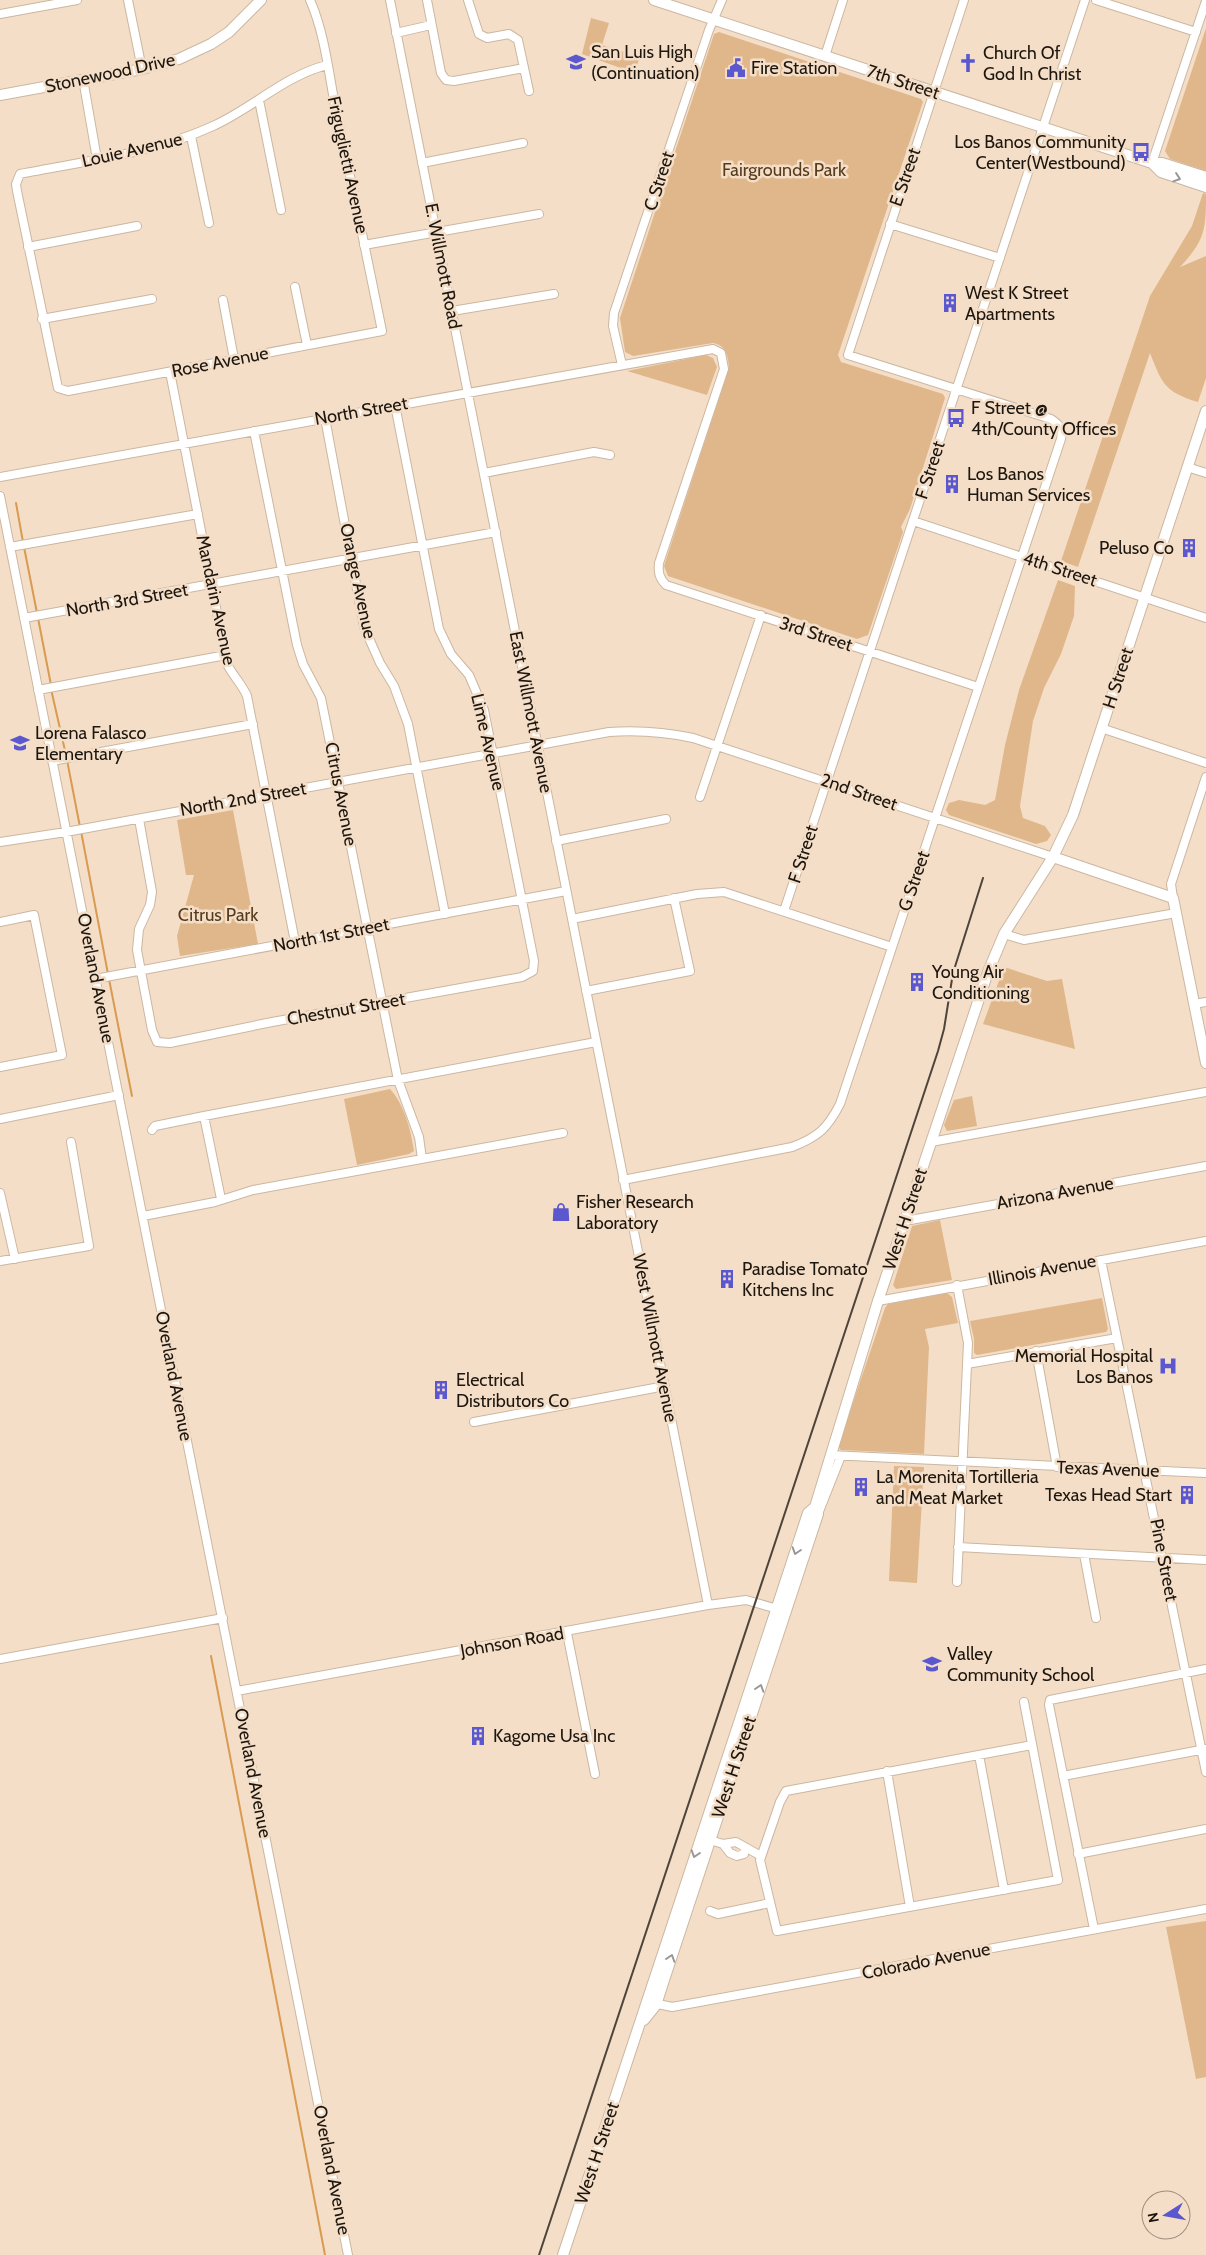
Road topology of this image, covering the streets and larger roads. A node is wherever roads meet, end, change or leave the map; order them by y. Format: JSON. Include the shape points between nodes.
{"nodes":[{"id":1,"x":77,"y":0,"type":"edge"},
{"id":2,"x":128,"y":0,"type":"edge"},
{"id":3,"x":261,"y":0,"type":"edge"},
{"id":4,"x":310,"y":0,"type":"edge"},
{"id":5,"x":390,"y":0,"type":"edge"},
{"id":6,"x":427,"y":0,"type":"edge"},
{"id":7,"x":468,"y":0,"type":"edge"},
{"id":8,"x":654,"y":0,"type":"edge"},
{"id":9,"x":722,"y":0,"type":"edge"},
{"id":10,"x":843,"y":0,"type":"edge"},
{"id":11,"x":964,"y":0,"type":"edge"},
{"id":12,"x":1085,"y":0,"type":"edge"},
{"id":13,"x":1096,"y":0,"type":"edge"},
{"id":14,"x":1206,"y":1,"type":"edge"},
{"id":15,"x":0,"y":14,"type":"edge"},
{"id":16,"x":714,"y":20,"type":"junction"},
{"id":17,"x":432,"y":26,"type":"junction"},
{"id":18,"x":1196,"y":32,"type":"junction"},
{"id":19,"x":396,"y":33,"type":"junction"},
{"id":20,"x":825,"y":56,"type":"junction"},
{"id":21,"x":327,"y":65,"type":"junction"},
{"id":22,"x":524,"y":68,"type":"junction"},
{"id":23,"x":142,"y":69,"type":"junction"},
{"id":24,"x":83,"y":79,"type":"junction"},
{"id":25,"x":529,"y":91,"type":"dead end"},
{"id":26,"x":934,"y":92,"type":"junction"},
{"id":27,"x":0,"y":96,"type":"edge"},
{"id":28,"x":259,"y":100,"type":"junction"},
{"id":29,"x":1043,"y":127,"type":"junction"},
{"id":30,"x":191,"y":136,"type":"junction"},
{"id":31,"x":523,"y":143,"type":"dead end"},
{"id":32,"x":97,"y":159,"type":"junction"},
{"id":33,"x":422,"y":163,"type":"junction"},
{"id":34,"x":1152,"y":163,"type":"junction"},
{"id":35,"x":1206,"y":177,"type":"edge"},
{"id":36,"x":1206,"y":187,"type":"edge"},
{"id":37,"x":281,"y":210,"type":"dead end"},
{"id":38,"x":539,"y":214,"type":"dead end"},
{"id":39,"x":209,"y":223,"type":"dead end"},
{"id":40,"x":890,"y":224,"type":"junction"},
{"id":41,"x":137,"y":226,"type":"dead end"},
{"id":42,"x":436,"y":231,"type":"junction"},
{"id":43,"x":364,"y":245,"type":"junction"},
{"id":44,"x":28,"y":246,"type":"junction"},
{"id":45,"x":1000,"y":258,"type":"junction"},
{"id":46,"x":295,"y":287,"type":"dead end"},
{"id":47,"x":554,"y":294,"type":"dead end"},
{"id":48,"x":152,"y":299,"type":"dead end"},
{"id":49,"x":223,"y":300,"type":"dead end"},
{"id":50,"x":452,"y":311,"type":"junction"},
{"id":51,"x":42,"y":319,"type":"junction"},
{"id":52,"x":382,"y":331,"type":"joint"},
{"id":53,"x":307,"y":345,"type":"junction"},
{"id":54,"x":234,"y":359,"type":"junction"},
{"id":55,"x":622,"y":365,"type":"junction"},
{"id":56,"x":170,"y":372,"type":"junction"},
{"id":57,"x":956,"y":389,"type":"junction"},
{"id":58,"x":468,"y":392,"type":"junction"},
{"id":59,"x":395,"y":405,"type":"junction"},
{"id":60,"x":1206,"y":411,"type":"edge"},
{"id":61,"x":325,"y":418,"type":"junction"},
{"id":62,"x":254,"y":431,"type":"junction"},
{"id":63,"x":184,"y":444,"type":"junction"},
{"id":64,"x":610,"y":454,"type":"dead end"},
{"id":65,"x":1187,"y":467,"type":"junction"},
{"id":66,"x":484,"y":473,"type":"junction"},
{"id":67,"x":1206,"y":473,"type":"edge"},
{"id":68,"x":0,"y":477,"type":"edge"},
{"id":69,"x":0,"y":496,"type":"edge"},
{"id":70,"x":198,"y":514,"type":"junction"},
{"id":71,"x":913,"y":521,"type":"junction"},
{"id":72,"x":496,"y":532,"type":"junction"},
{"id":73,"x":423,"y":546,"type":"junction"},
{"id":74,"x":10,"y":547,"type":"junction"},
{"id":75,"x":1022,"y":557,"type":"junction"},
{"id":76,"x":352,"y":559,"type":"junction"},
{"id":77,"x":282,"y":572,"type":"junction"},
{"id":78,"x":659,"y":575,"type":"joint"},
{"id":79,"x":212,"y":585,"type":"junction"},
{"id":80,"x":1144,"y":598,"type":"junction"},
{"id":81,"x":761,"y":615,"type":"junction"},
{"id":82,"x":24,"y":618,"type":"junction"},
{"id":83,"x":1206,"y":618,"type":"edge"},
{"id":84,"x":869,"y":651,"type":"junction"},
{"id":85,"x":226,"y":655,"type":"junction"},
{"id":86,"x":978,"y":687,"type":"junction"},
{"id":87,"x":38,"y":690,"type":"junction"},
{"id":88,"x":253,"y":724,"type":"junction"},
{"id":89,"x":1102,"y":728,"type":"junction"},
{"id":90,"x":538,"y":745,"type":"junction"},
{"id":91,"x":717,"y":746,"type":"junction"},
{"id":92,"x":493,"y":754,"type":"junction"},
{"id":93,"x":52,"y":761,"type":"junction"},
{"id":94,"x":1206,"y":763,"type":"edge"},
{"id":95,"x":416,"y":768,"type":"junction"},
{"id":96,"x":1206,"y":777,"type":"edge"},
{"id":97,"x":826,"y":781,"type":"junction"},
{"id":98,"x":338,"y":782,"type":"junction"},
{"id":99,"x":267,"y":795,"type":"junction"},
{"id":100,"x":700,"y":798,"type":"dead end"},
{"id":101,"x":139,"y":819,"type":"junction"},
{"id":102,"x":666,"y":819,"type":"dead end"},
{"id":103,"x":935,"y":819,"type":"junction"},
{"id":104,"x":66,"y":832,"type":"junction"},
{"id":105,"x":556,"y":841,"type":"junction"},
{"id":106,"x":0,"y":842,"type":"edge"},
{"id":107,"x":1053,"y":857,"type":"junction"},
{"id":108,"x":566,"y":891,"type":"junction"},
{"id":109,"x":674,"y":898,"type":"junction"},
{"id":110,"x":1173,"y":898,"type":"junction"},
{"id":111,"x":522,"y":900,"type":"junction"},
{"id":112,"x":784,"y":911,"type":"junction"},
{"id":113,"x":1176,"y":913,"type":"junction"},
{"id":114,"x":445,"y":914,"type":"junction"},
{"id":115,"x":572,"y":919,"type":"junction"},
{"id":116,"x":0,"y":922,"type":"edge"},
{"id":117,"x":367,"y":928,"type":"junction"},
{"id":118,"x":1004,"y":934,"type":"junction"},
{"id":119,"x":295,"y":942,"type":"junction"},
{"id":120,"x":892,"y":947,"type":"junction"},
{"id":121,"x":141,"y":970,"type":"junction"},
{"id":122,"x":533,"y":971,"type":"joint"},
{"id":123,"x":95,"y":979,"type":"junction"},
{"id":124,"x":586,"y":991,"type":"junction"},
{"id":125,"x":382,"y":1002,"type":"junction"},
{"id":126,"x":1206,"y":1002,"type":"edge"},
{"id":127,"x":1194,"y":1004,"type":"junction"},
{"id":128,"x":596,"y":1042,"type":"junction"},
{"id":129,"x":1206,"y":1063,"type":"edge"},
{"id":130,"x":0,"y":1067,"type":"edge"},
{"id":131,"x":398,"y":1080,"type":"junction"},
{"id":132,"x":1206,"y":1092,"type":"edge"},
{"id":133,"x":119,"y":1096,"type":"junction"},
{"id":134,"x":204,"y":1116,"type":"junction"},
{"id":135,"x":0,"y":1119,"type":"edge"},
{"id":136,"x":152,"y":1130,"type":"dead end"},
{"id":137,"x":563,"y":1133,"type":"dead end"},
{"id":138,"x":71,"y":1142,"type":"dead end"},
{"id":139,"x":931,"y":1142,"type":"junction"},
{"id":140,"x":422,"y":1159,"type":"junction"},
{"id":141,"x":1206,"y":1166,"type":"edge"},
{"id":142,"x":623,"y":1180,"type":"junction"},
{"id":143,"x":0,"y":1193,"type":"edge"},
{"id":144,"x":221,"y":1199,"type":"junction"},
{"id":145,"x":143,"y":1216,"type":"junction"},
{"id":146,"x":905,"y":1221,"type":"junction"},
{"id":147,"x":1206,"y":1241,"type":"edge"},
{"id":148,"x":15,"y":1259,"type":"junction"},
{"id":149,"x":1101,"y":1260,"type":"junction"},
{"id":150,"x":0,"y":1261,"type":"edge"},
{"id":151,"x":957,"y":1285,"type":"junction"},
{"id":152,"x":878,"y":1301,"type":"junction"},
{"id":153,"x":1117,"y":1338,"type":"junction"},
{"id":154,"x":1036,"y":1351,"type":"junction"},
{"id":155,"x":966,"y":1364,"type":"junction"},
{"id":156,"x":664,"y":1386,"type":"junction"},
{"id":157,"x":474,"y":1422,"type":"dead end"},
{"id":158,"x":830,"y":1455,"type":"junction"},
{"id":159,"x":841,"y":1456,"type":"junction"},
{"id":160,"x":962,"y":1462,"type":"junction"},
{"id":161,"x":1057,"y":1467,"type":"junction"},
{"id":162,"x":1144,"y":1471,"type":"junction"},
{"id":163,"x":1206,"y":1473,"type":"edge"},
{"id":164,"x":816,"y":1510,"type":"junction"},
{"id":165,"x":958,"y":1547,"type":"junction"},
{"id":166,"x":1084,"y":1554,"type":"junction"},
{"id":167,"x":1163,"y":1558,"type":"junction"},
{"id":168,"x":1206,"y":1560,"type":"edge"},
{"id":169,"x":957,"y":1582,"type":"dead end"},
{"id":170,"x":708,"y":1605,"type":"junction"},
{"id":171,"x":781,"y":1610,"type":"junction"},
{"id":172,"x":223,"y":1618,"type":"junction"},
{"id":173,"x":1096,"y":1618,"type":"dead end"},
{"id":174,"x":567,"y":1632,"type":"junction"},
{"id":175,"x":0,"y":1659,"type":"edge"},
{"id":176,"x":1206,"y":1669,"type":"edge"},
{"id":177,"x":1186,"y":1672,"type":"junction"},
{"id":178,"x":237,"y":1691,"type":"junction"},
{"id":179,"x":1024,"y":1702,"type":"dead end"},
{"id":180,"x":1032,"y":1746,"type":"junction"},
{"id":181,"x":1204,"y":1750,"type":"edge"},
{"id":182,"x":979,"y":1755,"type":"junction"},
{"id":183,"x":887,"y":1771,"type":"junction"},
{"id":184,"x":1206,"y":1772,"type":"edge"},
{"id":185,"x":595,"y":1774,"type":"dead end"},
{"id":186,"x":1063,"y":1776,"type":"junction"},
{"id":187,"x":1206,"y":1829,"type":"edge"},
{"id":188,"x":705,"y":1838,"type":"junction"},
{"id":189,"x":723,"y":1844,"type":"junction"},
{"id":190,"x":744,"y":1851,"type":"junction"},
{"id":191,"x":1078,"y":1854,"type":"junction"},
{"id":192,"x":759,"y":1855,"type":"junction"},
{"id":193,"x":1004,"y":1890,"type":"junction"},
{"id":194,"x":770,"y":1904,"type":"junction"},
{"id":195,"x":910,"y":1907,"type":"junction"},
{"id":196,"x":1206,"y":1910,"type":"edge"},
{"id":197,"x":710,"y":1911,"type":"dead end"},
{"id":198,"x":1094,"y":1929,"type":"junction"},
{"id":199,"x":651,"y":2003,"type":"junction"},
{"id":200,"x":348,"y":2255,"type":"edge"},
{"id":201,"x":563,"y":2255,"type":"edge"}],
"edges":[{"from":1,"to":15,"type":"street"},
{"from":2,"to":23,"type":"street"},
{"from":3,"to":23,"type":"street","name":"Stonewood Drive","via":[[243,20],[211,44],[178,59]]},
{"from":4,"to":21,"type":"street","name":"Friguglietti Avenue","via":[[318,20]]},
{"from":5,"to":19,"type":"street","name":"E. Willmott Road"},
{"from":6,"to":17,"type":"street"},
{"from":7,"to":22,"type":"street","via":[[479,34],[486,38],[509,34],[516,37]]},
{"from":8,"to":16,"type":"street","name":"7th Street"},
{"from":9,"to":16,"type":"street","name":"C Street"},
{"from":10,"to":20,"type":"street"},
{"from":11,"to":26,"type":"street","name":"E Street"},
{"from":12,"to":29,"type":"street","name":"F Street"},
{"from":13,"to":18,"type":"street"},
{"from":14,"to":18,"type":"street"},
{"from":16,"to":20,"type":"street","name":"7th Street"},
{"from":16,"to":55,"type":"street","name":"C Street","via":[[614,313],[613,326]]},
{"from":17,"to":19,"type":"street"},
{"from":17,"to":22,"type":"street","via":[[441,73],[446,80]]},
{"from":18,"to":34,"type":"street"},
{"from":19,"to":33,"type":"street","name":"E. Willmott Road"},
{"from":20,"to":26,"type":"street","name":"7th Street"},
{"from":21,"to":28,"type":"street","name":"Louie Avenue","via":[[292,77]]},
{"from":21,"to":43,"type":"street","name":"Friguglietti Avenue"},
{"from":22,"to":25,"type":"street"},
{"from":23,"to":24,"type":"street","name":"Stonewood Drive"},
{"from":24,"to":27,"type":"street","name":"Stonewood Drive"},
{"from":24,"to":32,"type":"street"},
{"from":26,"to":29,"type":"street","name":"7th Street"},
{"from":26,"to":40,"type":"street","name":"E Street"},
{"from":28,"to":30,"type":"street","name":"Louie Avenue"},
{"from":28,"to":37,"type":"street"},
{"from":29,"to":34,"type":"street","name":"7th Street"},
{"from":29,"to":45,"type":"street","name":"F Street"},
{"from":30,"to":32,"type":"street","name":"Louie Avenue"},
{"from":30,"to":39,"type":"street"},
{"from":31,"to":33,"type":"street"},
{"from":32,"to":44,"type":"street","name":"Louie Avenue","via":[[20,174],[16,184]]},
{"from":33,"to":42,"type":"street","name":"E. Willmott Road"},
{"from":34,"to":35,"type":"street","name":"7th Street","via":[[1162,163]]},
{"from":34,"to":36,"type":"street","name":"7th Street","one_way":true,"via":[[1161,172]]},
{"from":38,"to":42,"type":"street","via":[[446,232]]},
{"from":40,"to":45,"type":"street"},
{"from":40,"to":57,"type":"street","name":"E Street","via":[[848,355]]},
{"from":41,"to":44,"type":"street"},
{"from":42,"to":43,"type":"street"},
{"from":42,"to":50,"type":"street","name":"E. Willmott Road"},
{"from":43,"to":52,"type":"street","name":"Friguglietti Avenue"},
{"from":44,"to":51,"type":"street"},
{"from":45,"to":57,"type":"street","name":"F Street"},
{"from":46,"to":53,"type":"street"},
{"from":47,"to":50,"type":"street"},
{"from":48,"to":51,"type":"street"},
{"from":49,"to":54,"type":"street"},
{"from":50,"to":58,"type":"street","name":"E. Willmott Road"},
{"from":51,"to":56,"type":"street","name":"Rose Avenue","via":[[58,388],[68,391]]},
{"from":52,"to":53,"type":"street","name":"Rose Avenue"},
{"from":53,"to":54,"type":"street","name":"Rose Avenue"},
{"from":54,"to":56,"type":"street","name":"Rose Avenue"},
{"from":55,"to":58,"type":"street","name":"North Street"},
{"from":55,"to":78,"type":"street","name":"North Street","via":[[709,348],[721,353],[724,370],[659,563]]},
{"from":56,"to":63,"type":"street","name":"Mandarin Avenue"},
{"from":57,"to":71,"type":"street","name":"F Street"},
{"from":57,"to":75,"type":"street","name":"G Street","via":[[1051,419],[1062,431]]},
{"from":58,"to":59,"type":"street","name":"North Street"},
{"from":58,"to":66,"type":"street","name":"E. Willmott Road"},
{"from":59,"to":61,"type":"street","name":"North Street"},
{"from":59,"to":73,"type":"street","name":"Lime Avenue"},
{"from":60,"to":65,"type":"street","name":"H Street"},
{"from":61,"to":62,"type":"street","name":"North Street"},
{"from":61,"to":76,"type":"street","name":"Orange Avenue"},
{"from":62,"to":63,"type":"street","name":"North Street"},
{"from":62,"to":77,"type":"street","name":"Citrus Avenue"},
{"from":63,"to":68,"type":"street","name":"North Street"},
{"from":63,"to":70,"type":"street","name":"Mandarin Avenue"},
{"from":64,"to":66,"type":"street","via":[[594,452]]},
{"from":65,"to":67,"type":"street"},
{"from":65,"to":80,"type":"street","name":"H Street"},
{"from":66,"to":72,"type":"street","name":"E. Willmott Road"},
{"from":69,"to":74,"type":"street","name":"Overland Avenue"},
{"from":70,"to":74,"type":"street"},
{"from":70,"to":79,"type":"street","name":"Mandarin Avenue"},
{"from":71,"to":75,"type":"street","name":"4th Street"},
{"from":71,"to":84,"type":"street","name":"F Street"},
{"from":72,"to":73,"type":"street","name":"North 3rd Street"},
{"from":72,"to":90,"type":"street","name":"East Willmott Avenue"},
{"from":73,"to":76,"type":"street","name":"North 3rd Street"},
{"from":73,"to":92,"type":"street","name":"Lime Avenue","via":[[439,628],[451,654],[470,675],[478,692]]},
{"from":74,"to":82,"type":"street","name":"Overland Avenue"},
{"from":75,"to":80,"type":"street","name":"4th Street"},
{"from":75,"to":86,"type":"street","name":"G Street"},
{"from":76,"to":77,"type":"street","name":"North 3rd Street"},
{"from":76,"to":95,"type":"street","name":"Orange Avenue","via":[[364,627],[403,704]]},
{"from":77,"to":79,"type":"street","name":"North 3rd Street"},
{"from":77,"to":98,"type":"street","name":"Citrus Avenue","via":[[298,652],[321,698]]},
{"from":78,"to":81,"type":"street","name":"3rd Street","via":[[666,585]]},
{"from":79,"to":82,"type":"street","name":"North 3rd Street"},
{"from":79,"to":85,"type":"street","name":"Mandarin Avenue"},
{"from":80,"to":83,"type":"street","name":"4th Street"},
{"from":80,"to":89,"type":"street","name":"H Street"},
{"from":81,"to":84,"type":"street","name":"3rd Street"},
{"from":81,"to":91,"type":"street"},
{"from":82,"to":87,"type":"street","name":"Overland Avenue"},
{"from":84,"to":86,"type":"street","name":"3rd Street"},
{"from":84,"to":97,"type":"street","name":"F Street"},
{"from":85,"to":87,"type":"street"},
{"from":85,"to":88,"type":"street","name":"Mandarin Avenue","via":[[233,678],[247,696]]},
{"from":86,"to":103,"type":"street","name":"G Street"},
{"from":87,"to":93,"type":"street","name":"Overland Avenue"},
{"from":88,"to":93,"type":"street"},
{"from":88,"to":99,"type":"street","name":"Mandarin Avenue"},
{"from":89,"to":94,"type":"street"},
{"from":89,"to":107,"type":"street","name":"H Street","via":[[1073,815]]},
{"from":90,"to":91,"type":"street","name":"2nd Street","via":[[635,730],[672,733]]},
{"from":90,"to":92,"type":"street","name":"North 2nd Street"},
{"from":90,"to":105,"type":"street","name":"East Willmott Avenue"},
{"from":91,"to":97,"type":"street","name":"2nd Street"},
{"from":91,"to":100,"type":"street"},
{"from":92,"to":95,"type":"street","name":"North 2nd Street"},
{"from":92,"to":111,"type":"street","name":"Lime Avenue"},
{"from":93,"to":104,"type":"street","name":"Overland Avenue"},
{"from":95,"to":98,"type":"street","name":"North 2nd Street"},
{"from":95,"to":114,"type":"street","name":"Orange Avenue"},
{"from":96,"to":110,"type":"street","via":[[1172,884]]},
{"from":97,"to":103,"type":"street","name":"2nd Street"},
{"from":97,"to":112,"type":"street","name":"F Street"},
{"from":98,"to":99,"type":"street","name":"North 2nd Street"},
{"from":98,"to":117,"type":"street","name":"Citrus Avenue"},
{"from":99,"to":101,"type":"street","name":"North 2nd Street"},
{"from":99,"to":119,"type":"street","name":"Mandarin Avenue"},
{"from":101,"to":104,"type":"street","name":"North 2nd Street"},
{"from":101,"to":121,"type":"street","via":[[152,892],[138,936]]},
{"from":102,"to":105,"type":"street"},
{"from":103,"to":107,"type":"street","name":"2nd Street"},
{"from":103,"to":120,"type":"street","name":"G Street"},
{"from":104,"to":106,"type":"street","name":"North 2nd Street"},
{"from":104,"to":123,"type":"street","name":"Overland Avenue"},
{"from":105,"to":108,"type":"street","name":"East Willmott Avenue"},
{"from":107,"to":110,"type":"street","name":"2nd Street"},
{"from":107,"to":118,"type":"street","name":"H Street"},
{"from":108,"to":111,"type":"street","name":"North 1st Street"},
{"from":108,"to":115,"type":"street","name":"East Willmott Avenue"},
{"from":109,"to":112,"type":"street","via":[[724,892]]},
{"from":109,"to":115,"type":"street"},
{"from":109,"to":124,"type":"street","via":[[690,971]]},
{"from":110,"to":113,"type":"street"},
{"from":111,"to":114,"type":"street","name":"North 1st Street"},
{"from":111,"to":122,"type":"street","name":"Lime Avenue","via":[[534,961]]},
{"from":112,"to":120,"type":"street"},
{"from":113,"to":118,"type":"street","via":[[1024,940]]},
{"from":113,"to":127,"type":"street"},
{"from":114,"to":117,"type":"street","name":"North 1st Street"},
{"from":115,"to":124,"type":"street","name":"West Willmott Avenue"},
{"from":116,"to":130,"type":"street","via":[[34,915],[62,1055]]},
{"from":117,"to":119,"type":"street","name":"North 1st Street"},
{"from":117,"to":125,"type":"street","name":"Citrus Avenue"},
{"from":118,"to":139,"type":"street","name":"West H Street"},
{"from":119,"to":121,"type":"street","name":"North 1st Street"},
{"from":120,"to":142,"type":"street","name":"G Street","via":[[840,1104],[821,1132],[792,1147]]},
{"from":121,"to":123,"type":"street","name":"North 1st Street"},
{"from":121,"to":125,"type":"street","name":"Chestnut Street","via":[[157,1042],[170,1043]]},
{"from":122,"to":125,"type":"street","name":"Chestnut Street","via":[[522,977]]},
{"from":123,"to":133,"type":"street","name":"Overland Avenue"},
{"from":124,"to":128,"type":"street","name":"West Willmott Avenue"},
{"from":125,"to":131,"type":"street","name":"Citrus Avenue"},
{"from":126,"to":127,"type":"street"},
{"from":127,"to":129,"type":"street"},
{"from":128,"to":131,"type":"street"},
{"from":128,"to":142,"type":"street","name":"West Willmott Avenue"},
{"from":131,"to":134,"type":"street"},
{"from":131,"to":140,"type":"street","name":"Citrus Avenue","via":[[416,1130]]},
{"from":132,"to":139,"type":"street"},
{"from":133,"to":135,"type":"street"},
{"from":133,"to":145,"type":"street","name":"Overland Avenue"},
{"from":134,"to":136,"type":"street","via":[[155,1126]]},
{"from":134,"to":144,"type":"street"},
{"from":137,"to":140,"type":"street"},
{"from":138,"to":148,"type":"street","via":[[89,1246]]},
{"from":139,"to":146,"type":"street","name":"West H Street"},
{"from":140,"to":144,"type":"street","via":[[252,1190]]},
{"from":141,"to":146,"type":"street","name":"Arizona Avenue"},
{"from":142,"to":156,"type":"street","name":"West Willmott Avenue"},
{"from":143,"to":148,"type":"street"},
{"from":144,"to":145,"type":"street"},
{"from":145,"to":172,"type":"street","name":"Overland Avenue"},
{"from":146,"to":152,"type":"street","name":"West H Street"},
{"from":147,"to":149,"type":"street","name":"Illinois Avenue"},
{"from":148,"to":150,"type":"street"},
{"from":149,"to":151,"type":"street","name":"Illinois Avenue"},
{"from":149,"to":153,"type":"street","name":"Pine Street"},
{"from":151,"to":152,"type":"street","name":"Illinois Avenue"},
{"from":151,"to":155,"type":"street","via":[[967,1336]]},
{"from":152,"to":158,"type":"street","name":"West H Street"},
{"from":153,"to":154,"type":"street"},
{"from":153,"to":162,"type":"street","name":"Pine Street"},
{"from":154,"to":155,"type":"street"},
{"from":154,"to":161,"type":"street"},
{"from":155,"to":160,"type":"street"},
{"from":156,"to":157,"type":"street"},
{"from":156,"to":170,"type":"street","name":"West Willmott Avenue"},
{"from":158,"to":159,"type":"street","name":"Texas Avenue"},
{"from":158,"to":164,"type":"street","name":"West H Street"},
{"from":159,"to":160,"type":"street","name":"Texas Avenue"},
{"from":159,"to":164,"type":"street"},
{"from":160,"to":161,"type":"street","name":"Texas Avenue"},
{"from":160,"to":165,"type":"street"},
{"from":161,"to":162,"type":"street","name":"Texas Avenue"},
{"from":162,"to":163,"type":"street","name":"Texas Avenue"},
{"from":162,"to":167,"type":"street","name":"Pine Street"},
{"from":164,"to":171,"type":"street","name":"West H Street"},
{"from":165,"to":166,"type":"street"},
{"from":165,"to":169,"type":"street"},
{"from":166,"to":167,"type":"street"},
{"from":166,"to":173,"type":"street"},
{"from":167,"to":168,"type":"street"},
{"from":167,"to":177,"type":"street","name":"Pine Street"},
{"from":170,"to":171,"type":"street","name":"Johnson Road","via":[[746,1600]]},
{"from":170,"to":174,"type":"street","name":"Johnson Road"},
{"from":171,"to":188,"type":"street","name":"West H Street"},
{"from":172,"to":175,"type":"street"},
{"from":172,"to":178,"type":"street","name":"Overland Avenue"},
{"from":174,"to":178,"type":"street","name":"Johnson Road"},
{"from":174,"to":185,"type":"street"},
{"from":176,"to":177,"type":"street"},
{"from":177,"to":181,"type":"street","name":"Pine Street"},
{"from":177,"to":186,"type":"street","via":[[1050,1700]]},
{"from":178,"to":200,"type":"street","name":"Overland Avenue"},
{"from":179,"to":180,"type":"street"},
{"from":180,"to":182,"type":"street"},
{"from":180,"to":193,"type":"street","via":[[1058,1880]]},
{"from":181,"to":184,"type":"street","name":"Pine Street"},
{"from":181,"to":186,"type":"street"},
{"from":182,"to":183,"type":"street"},
{"from":182,"to":193,"type":"street"},
{"from":183,"to":192,"type":"street","via":[[786,1791]]},
{"from":183,"to":195,"type":"street"},
{"from":186,"to":191,"type":"street"},
{"from":187,"to":191,"type":"street"},
{"from":188,"to":189,"type":"street"},
{"from":188,"to":199,"type":"street","name":"West H Street"},
{"from":189,"to":190,"type":"street","via":[[736,1842]]},
{"from":189,"to":190,"type":"street","via":[[733,1855]]},
{"from":190,"to":192,"type":"street"},
{"from":191,"to":198,"type":"street"},
{"from":192,"to":194,"type":"street"},
{"from":193,"to":195,"type":"street"},
{"from":194,"to":195,"type":"street","via":[[776,1931]]},
{"from":194,"to":197,"type":"street","via":[[718,1914]]},
{"from":196,"to":198,"type":"street","name":"Colorado Avenue"},
{"from":198,"to":199,"type":"street","name":"Colorado Avenue","via":[[682,2006]]},
{"from":199,"to":201,"type":"street","name":"West H Street","via":[[641,2023]]}]}
